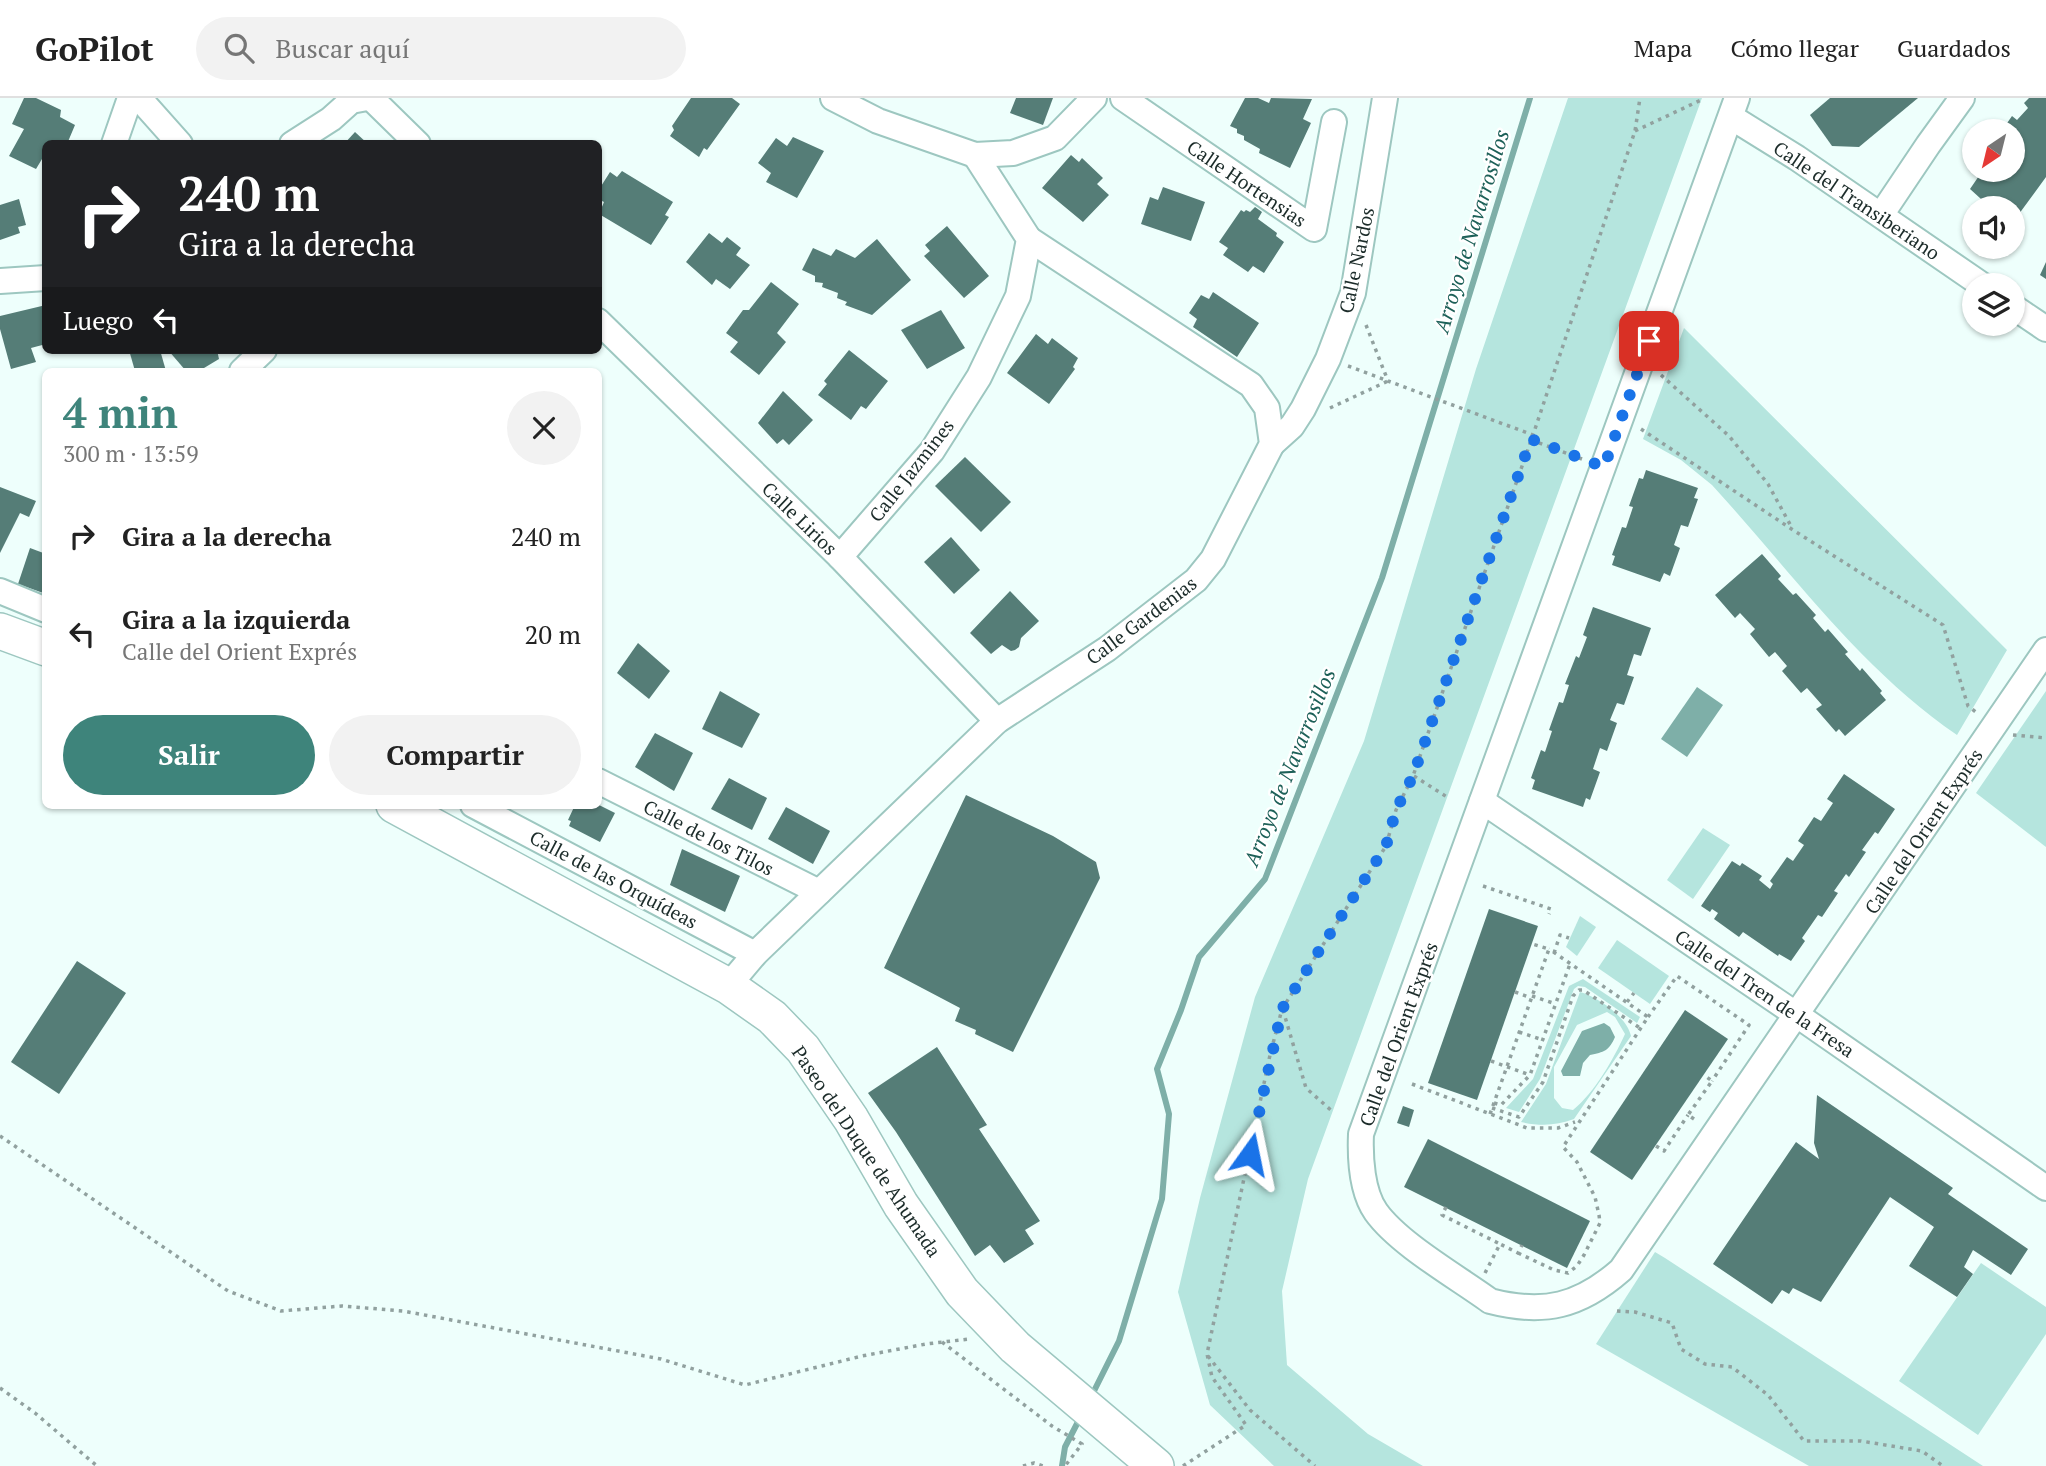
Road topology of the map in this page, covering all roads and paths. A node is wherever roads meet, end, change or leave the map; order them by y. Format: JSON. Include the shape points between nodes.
{"nodes":[{"id":1,"x":130,"y":98,"type":"edge"},
{"id":2,"x":139,"y":98,"type":"edge"},
{"id":3,"x":369,"y":98,"type":"edge"},
{"id":4,"x":833,"y":98,"type":"edge"},
{"id":5,"x":1094,"y":98,"type":"edge"},
{"id":6,"x":1123,"y":98,"type":"edge"},
{"id":7,"x":1385,"y":98,"type":"edge"},
{"id":8,"x":1640,"y":98,"type":"edge"},
{"id":9,"x":1962,"y":98,"type":"edge"},
{"id":10,"x":1701,"y":100,"type":"dead end"},
{"id":11,"x":1734,"y":107,"type":"edge"},
{"id":12,"x":1334,"y":122,"type":"dead end"},
{"id":13,"x":1635,"y":131,"type":"junction"},
{"id":14,"x":115,"y":140,"type":"edge"},
{"id":15,"x":176,"y":140,"type":"edge"},
{"id":16,"x":298,"y":140,"type":"edge"},
{"id":17,"x":414,"y":140,"type":"edge"},
{"id":18,"x":975,"y":155,"type":"junction"},
{"id":19,"x":1881,"y":215,"type":"junction"},
{"id":20,"x":1029,"y":239,"type":"junction"},
{"id":21,"x":1965,"y":273,"type":"edge"},
{"id":22,"x":42,"y":278,"type":"edge"},
{"id":23,"x":0,"y":281,"type":"edge"},
{"id":24,"x":1353,"y":293,"type":"junction"},
{"id":25,"x":2025,"y":315,"type":"edge"},
{"id":26,"x":602,"y":325,"type":"edge"},
{"id":27,"x":2046,"y":329,"type":"edge"},
{"id":28,"x":260,"y":354,"type":"edge"},
{"id":29,"x":1328,"y":359,"type":"junction"},
{"id":30,"x":245,"y":368,"type":"edge"},
{"id":31,"x":1661,"y":375,"type":"dead end"},
{"id":32,"x":1388,"y":381,"type":"junction"},
{"id":33,"x":1292,"y":426,"type":"junction"},
{"id":34,"x":1641,"y":429,"type":"dead end"},
{"id":35,"x":1532,"y":437,"type":"junction"},
{"id":36,"x":1272,"y":444,"type":"junction"},
{"id":37,"x":1604,"y":467,"type":"junction"},
{"id":38,"x":1793,"y":530,"type":"junction"},
{"id":39,"x":840,"y":557,"type":"junction"},
{"id":40,"x":0,"y":591,"type":"edge"},
{"id":41,"x":42,"y":608,"type":"edge"},
{"id":42,"x":0,"y":631,"type":"edge"},
{"id":43,"x":42,"y":647,"type":"edge"},
{"id":44,"x":2046,"y":650,"type":"edge"},
{"id":45,"x":997,"y":721,"type":"junction"},
{"id":46,"x":1994,"y":725,"type":"junction"},
{"id":47,"x":2046,"y":738,"type":"edge"},
{"id":48,"x":1413,"y":776,"type":"junction"},
{"id":49,"x":602,"y":783,"type":"edge"},
{"id":50,"x":1447,"y":797,"type":"dead end"},
{"id":51,"x":1482,"y":801,"type":"junction"},
{"id":52,"x":401,"y":809,"type":"edge"},
{"id":53,"x":481,"y":809,"type":"edge"},
{"id":54,"x":1483,"y":886,"type":"dead end"},
{"id":55,"x":820,"y":892,"type":"junction"},
{"id":56,"x":1549,"y":914,"type":"dead end"},
{"id":57,"x":1569,"y":938,"type":"dead end"},
{"id":58,"x":1532,"y":944,"type":"dead end"},
{"id":59,"x":1549,"y":949,"type":"junction"},
{"id":60,"x":1554,"y":953,"type":"junction"},
{"id":61,"x":755,"y":954,"type":"junction"},
{"id":62,"x":1570,"y":964,"type":"junction"},
{"id":63,"x":728,"y":986,"type":"junction"},
{"id":64,"x":1516,"y":992,"type":"dead end"},
{"id":65,"x":1634,"y":993,"type":"dead end"},
{"id":66,"x":1532,"y":997,"type":"junction"},
{"id":67,"x":1628,"y":1002,"type":"junction"},
{"id":68,"x":1556,"y":1004,"type":"junction"},
{"id":69,"x":1282,"y":1009,"type":"junction"},
{"id":70,"x":1797,"y":1015,"type":"junction"},
{"id":71,"x":1648,"y":1017,"type":"junction"},
{"id":72,"x":1640,"y":1028,"type":"junction"},
{"id":73,"x":1519,"y":1032,"type":"junction"},
{"id":74,"x":1543,"y":1041,"type":"junction"},
{"id":75,"x":1491,"y":1061,"type":"dead end"},
{"id":76,"x":1506,"y":1067,"type":"junction"},
{"id":77,"x":1530,"y":1075,"type":"junction"},
{"id":78,"x":1703,"y":1075,"type":"dead end"},
{"id":79,"x":1712,"y":1080,"type":"junction"},
{"id":80,"x":1412,"y":1084,"type":"dead end"},
{"id":81,"x":1493,"y":1105,"type":"junction"},
{"id":82,"x":1333,"y":1112,"type":"dead end"},
{"id":83,"x":1490,"y":1114,"type":"junction"},
{"id":84,"x":1688,"y":1115,"type":"junction"},
{"id":85,"x":1694,"y":1119,"type":"dead end"},
{"id":86,"x":1578,"y":1120,"type":"junction"},
{"id":87,"x":0,"y":1136,"type":"edge"},
{"id":88,"x":1656,"y":1146,"type":"dead end"},
{"id":89,"x":2046,"y":1188,"type":"edge"},
{"id":90,"x":1446,"y":1207,"type":"dead end"},
{"id":91,"x":1500,"y":1244,"type":"junction"},
{"id":92,"x":1522,"y":1245,"type":"dead end"},
{"id":93,"x":1518,"y":1253,"type":"junction"},
{"id":94,"x":1475,"y":1290,"type":"junction"},
{"id":95,"x":1617,"y":1311,"type":"dead end"},
{"id":96,"x":970,"y":1339,"type":"dead end"},
{"id":97,"x":942,"y":1342,"type":"junction"},
{"id":98,"x":1207,"y":1354,"type":"junction"},
{"id":99,"x":0,"y":1388,"type":"edge"},
{"id":100,"x":97,"y":1466,"type":"edge"},
{"id":101,"x":1023,"y":1466,"type":"edge"},
{"id":102,"x":1043,"y":1466,"type":"edge"},
{"id":103,"x":1065,"y":1466,"type":"edge"},
{"id":104,"x":1156,"y":1466,"type":"edge"},
{"id":105,"x":1183,"y":1466,"type":"edge"},
{"id":106,"x":1315,"y":1466,"type":"edge"},
{"id":107,"x":1943,"y":1466,"type":"edge"}],
"edges":[{"from":1,"to":14,"type":"street"},
{"from":2,"to":15,"type":"street"},
{"from":3,"to":16,"type":"street","via":[[351,101]]},
{"from":3,"to":17,"type":"street"},
{"from":4,"to":18,"type":"street","via":[[878,121]]},
{"from":5,"to":18,"type":"street","via":[[1055,138],[1013,153]]},
{"from":6,"to":12,"type":"street","name":"Calle Hortensias","via":[[1314,229]]},
{"from":7,"to":24,"type":"street","name":"Calle Nardos"},
{"from":8,"to":13,"type":"path"},
{"from":9,"to":19,"type":"street"},
{"from":10,"to":13,"type":"path"},
{"from":11,"to":19,"type":"street","name":"Calle del Transiberiano"},
{"from":11,"to":37,"type":"street","name":"Calle del Orient Exprés"},
{"from":13,"to":35,"type":"path"},
{"from":18,"to":20,"type":"street"},
{"from":19,"to":21,"type":"street","name":"Calle del Transiberiano"},
{"from":20,"to":36,"type":"street","via":[[1251,385],[1267,408]]},
{"from":20,"to":39,"type":"street","name":"Calle Jazmines","via":[[1018,296],[979,377],[932,451]]},
{"from":22,"to":23,"type":"street"},
{"from":24,"to":29,"type":"street","name":"Calle Nardos"},
{"from":24,"to":32,"type":"path"},
{"from":25,"to":27,"type":"street"},
{"from":26,"to":39,"type":"street","name":"Calle Lirios"},
{"from":28,"to":30,"type":"street"},
{"from":29,"to":32,"type":"path"},
{"from":29,"to":33,"type":"street","name":"Calle Nardos"},
{"from":31,"to":38,"type":"path","via":[[1729,436],[1768,484]]},
{"from":32,"to":33,"type":"path"},
{"from":32,"to":35,"type":"path"},
{"from":33,"to":36,"type":"street","name":"Calle Nardos"},
{"from":34,"to":38,"type":"path"},
{"from":35,"to":37,"type":"path"},
{"from":35,"to":48,"type":"path"},
{"from":36,"to":45,"type":"street","name":"Calle Gardenias","via":[[1213,559],[1196,580],[1107,649]]},
{"from":37,"to":51,"type":"street","name":"Calle del Orient Exprés"},
{"from":38,"to":46,"type":"path","via":[[1943,625],[1968,706]]},
{"from":39,"to":45,"type":"street","name":"Calle Lirios"},
{"from":40,"to":41,"type":"street"},
{"from":42,"to":43,"type":"main road"},
{"from":44,"to":46,"type":"street","name":"Calle del Orient Exprés"},
{"from":45,"to":55,"type":"street","name":"Calle Gardenias"},
{"from":46,"to":47,"type":"path","via":[[2015,736]]},
{"from":46,"to":70,"type":"street","name":"Calle del Orient Exprés"},
{"from":48,"to":50,"type":"path"},
{"from":48,"to":69,"type":"path","via":[[1396,810],[1386,846]]},
{"from":49,"to":55,"type":"street","name":"Calle de los Tilos"},
{"from":51,"to":70,"type":"street","name":"Calle del Tren de la Fresa"},
{"from":51,"to":94,"type":"street","name":"Calle del Orient Exprés","via":[[1361,1134],[1360,1163],[1374,1210],[1394,1233]]},
{"from":52,"to":63,"type":"main road","name":"Paseo del Duque de Ahumada"},
{"from":53,"to":61,"type":"street","name":"Calle de las Orquídeas"},
{"from":54,"to":56,"type":"path","via":[[1551,909]]},
{"from":55,"to":61,"type":"street","name":"Calle Gardenias"},
{"from":57,"to":60,"type":"path","via":[[1560,935]]},
{"from":58,"to":59,"type":"path"},
{"from":59,"to":60,"type":"path"},
{"from":59,"to":66,"type":"path"},
{"from":60,"to":62,"type":"path"},
{"from":61,"to":63,"type":"street","name":"Calle Gardenias"},
{"from":62,"to":67,"type":"path"},
{"from":62,"to":68,"type":"path"},
{"from":63,"to":104,"type":"main road","name":"Paseo del Duque de Ahumada","via":[[772,1017],[803,1049],[962,1292],[1015,1347]]},
{"from":64,"to":66,"type":"path"},
{"from":65,"to":67,"type":"path"},
{"from":66,"to":68,"type":"path"},
{"from":66,"to":73,"type":"path"},
{"from":67,"to":71,"type":"path"},
{"from":68,"to":74,"type":"path"},
{"from":69,"to":82,"type":"path","via":[[1306,1088]]},
{"from":69,"to":98,"type":"path"},
{"from":70,"to":89,"type":"street","name":"Calle del Tren de la Fresa"},
{"from":70,"to":94,"type":"street","name":"Calle del Orient Exprés","via":[[1621,1270],[1600,1288],[1577,1300],[1541,1307],[1499,1303]]},
{"from":71,"to":72,"type":"path"},
{"from":71,"to":79,"type":"path","via":[[1676,976],[1749,1026]]},
{"from":72,"to":81,"type":"path","via":[[1579,990],[1542,1082],[1519,1117]]},
{"from":72,"to":86,"type":"path"},
{"from":73,"to":74,"type":"path"},
{"from":73,"to":76,"type":"path"},
{"from":74,"to":77,"type":"path"},
{"from":75,"to":76,"type":"path"},
{"from":76,"to":77,"type":"path"},
{"from":76,"to":81,"type":"path"},
{"from":77,"to":81,"type":"path","via":[[1501,1105]]},
{"from":78,"to":79,"type":"path"},
{"from":79,"to":84,"type":"path"},
{"from":80,"to":83,"type":"path"},
{"from":81,"to":83,"type":"path"},
{"from":83,"to":86,"type":"path","via":[[1539,1129],[1565,1127]]},
{"from":84,"to":85,"type":"path"},
{"from":84,"to":88,"type":"path","via":[[1664,1151]]},
{"from":86,"to":93,"type":"path","via":[[1563,1147],[1595,1197],[1600,1223],[1577,1266],[1568,1273]]},
{"from":87,"to":97,"type":"path","via":[[228,1291],[281,1311],[342,1306],[403,1311],[661,1359],[745,1385]]},
{"from":90,"to":91,"type":"path","via":[[1442,1215]]},
{"from":91,"to":93,"type":"path"},
{"from":91,"to":94,"type":"path"},
{"from":92,"to":93,"type":"path"},
{"from":95,"to":107,"type":"path","via":[[1672,1324],[1681,1349],[1705,1364],[1732,1367],[1768,1395],[1804,1441],[1861,1441],[1922,1451]]},
{"from":96,"to":97,"type":"path"},
{"from":97,"to":103,"type":"path","via":[[1082,1444]]},
{"from":98,"to":105,"type":"path","via":[[1212,1377],[1245,1425]]},
{"from":98,"to":106,"type":"path","via":[[1250,1410]]},
{"from":99,"to":100,"type":"path"},
{"from":101,"to":102,"type":"path"}]}
